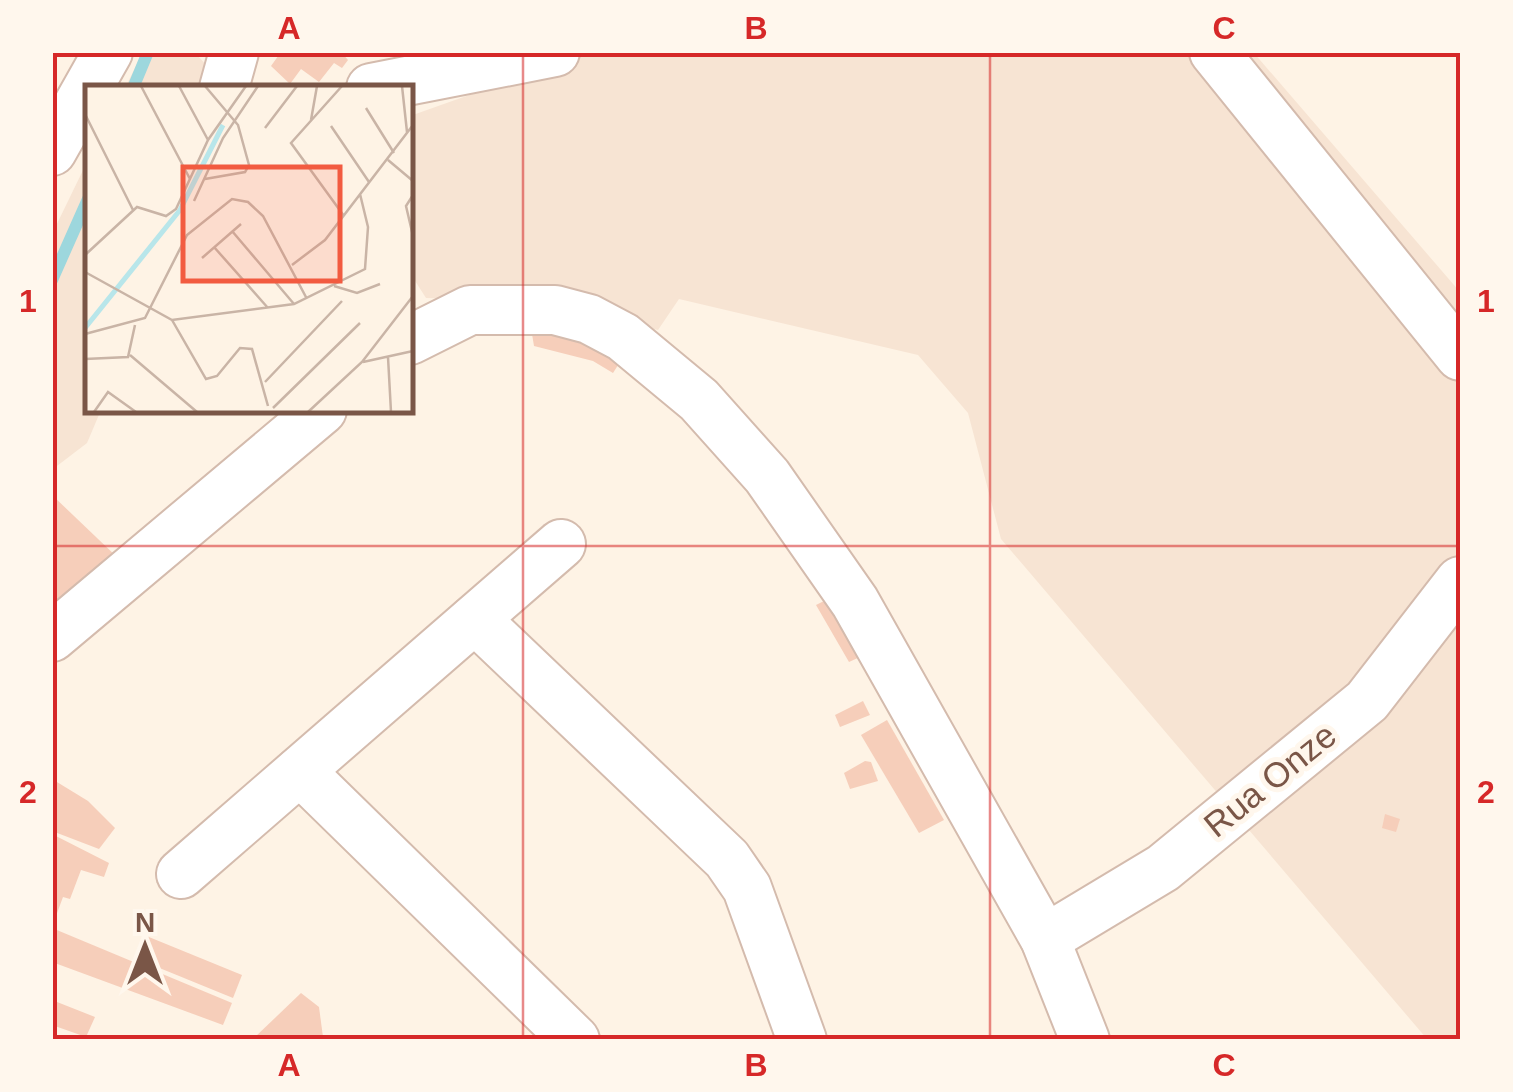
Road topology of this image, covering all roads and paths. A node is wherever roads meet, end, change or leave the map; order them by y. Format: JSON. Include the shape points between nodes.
{"nodes":[{"id":1,"x":108,"y":52,"type":"edge"},
{"id":2,"x":234,"y":52,"type":"edge"},
{"id":3,"x":555,"y":52,"type":"edge"},
{"id":4,"x":1214,"y":52,"type":"edge"},
{"id":5,"x":86,"y":85,"type":"edge"},
{"id":6,"x":225,"y":85,"type":"edge"},
{"id":7,"x":386,"y":85,"type":"edge"},
{"id":8,"x":85,"y":87,"type":"edge"},
{"id":9,"x":57,"y":129,"type":"edge"},
{"id":10,"x":412,"y":339,"type":"edge"},
{"id":11,"x":1460,"y":356,"type":"edge"},
{"id":12,"x":320,"y":412,"type":"edge"},
{"id":13,"x":561,"y":544,"type":"dead end"},
{"id":14,"x":1460,"y":581,"type":"edge"},
{"id":15,"x":475,"y":620,"type":"junction"},
{"id":16,"x":52,"y":637,"type":"edge"},
{"id":17,"x":300,"y":771,"type":"junction"},
{"id":18,"x":181,"y":874,"type":"dead end"},
{"id":19,"x":1044,"y":939,"type":"junction"},
{"id":20,"x":575,"y":1040,"type":"edge"},
{"id":21,"x":802,"y":1040,"type":"edge"},
{"id":22,"x":1086,"y":1040,"type":"edge"}],
"edges":[{"from":1,"to":5,"type":"street"},
{"from":2,"to":6,"type":"street"},
{"from":3,"to":7,"type":"street"},
{"from":4,"to":11,"type":"street"},
{"from":8,"to":9,"type":"street"},
{"from":10,"to":19,"type":"street","via":[[470,310],[555,310],[623,336],[699,400],[767,476],[854,602]]},
{"from":12,"to":16,"type":"street"},
{"from":13,"to":15,"type":"street"},
{"from":14,"to":19,"type":"street","name":"Rua Onze","via":[[1367,701],[1163,868]]},
{"from":15,"to":17,"type":"street"},
{"from":15,"to":21,"type":"street","via":[[727,859],[747,888]]},
{"from":17,"to":18,"type":"street"},
{"from":17,"to":20,"type":"street"},
{"from":19,"to":22,"type":"street"}]}
